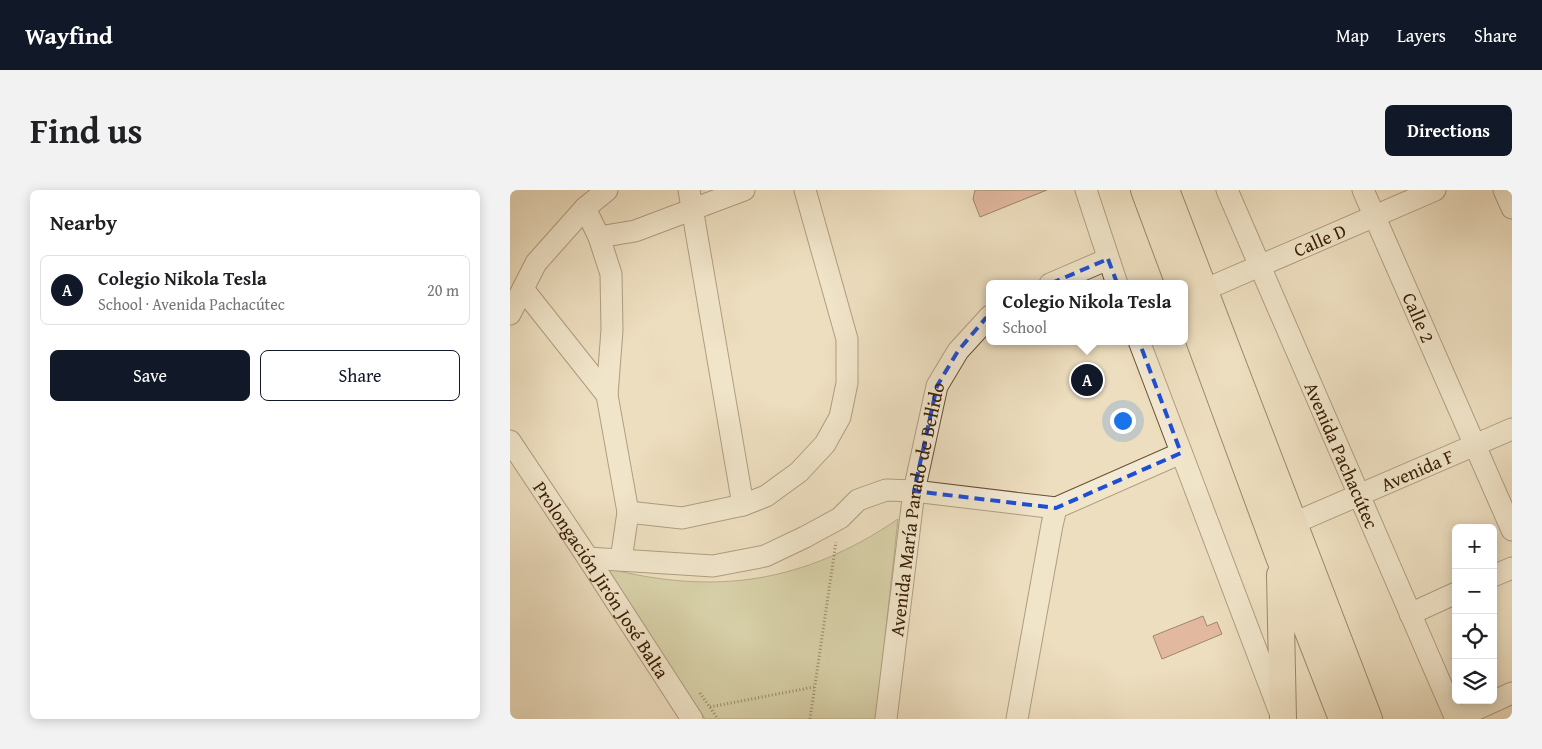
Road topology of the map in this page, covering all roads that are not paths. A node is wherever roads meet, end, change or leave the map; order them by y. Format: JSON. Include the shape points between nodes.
{"nodes":[{"id":1,"x":607,"y":190,"type":"edge"},
{"id":2,"x":744,"y":190,"type":"edge"},
{"id":3,"x":805,"y":190,"type":"edge"},
{"id":4,"x":1086,"y":190,"type":"edge"},
{"id":5,"x":1144,"y":190,"type":"edge"},
{"id":6,"x":1166,"y":190,"type":"edge"},
{"id":7,"x":1227,"y":190,"type":"edge"},
{"id":8,"x":1363,"y":190,"type":"edge"},
{"id":9,"x":1434,"y":190,"type":"edge"},
{"id":10,"x":1504,"y":190,"type":"edge"},
{"id":11,"x":691,"y":200,"type":"edge"},
{"id":12,"x":585,"y":208,"type":"junction"},
{"id":13,"x":1512,"y":208,"type":"edge"},
{"id":14,"x":1374,"y":216,"type":"junction"},
{"id":15,"x":599,"y":236,"type":"junction"},
{"id":16,"x":1108,"y":259,"type":"junction"},
{"id":17,"x":1260,"y":266,"type":"junction"},
{"id":18,"x":1059,"y":280,"type":"edge"},
{"id":19,"x":1116,"y":280,"type":"edge"},
{"id":20,"x":1178,"y":280,"type":"edge"},
{"id":21,"x":523,"y":289,"type":"junction"},
{"id":22,"x":1194,"y":295,"type":"edge"},
{"id":23,"x":510,"y":314,"type":"edge"},
{"id":24,"x":986,"y":320,"type":"edge"},
{"id":25,"x":1139,"y":345,"type":"edge"},
{"id":26,"x":607,"y":395,"type":"junction"},
{"id":27,"x":1512,"y":429,"type":"edge"},
{"id":28,"x":510,"y":441,"type":"edge"},
{"id":29,"x":1475,"y":445,"type":"junction"},
{"id":30,"x":1180,"y":454,"type":"junction"},
{"id":31,"x":914,"y":491,"type":"junction"},
{"id":32,"x":1359,"y":496,"type":"junction"},
{"id":33,"x":743,"y":505,"type":"junction"},
{"id":34,"x":1056,"y":508,"type":"junction"},
{"id":35,"x":628,"y":512,"type":"junction"},
{"id":36,"x":1294,"y":523,"type":"junction"},
{"id":37,"x":1512,"y":530,"type":"edge"},
{"id":38,"x":1279,"y":557,"type":"junction"},
{"id":39,"x":588,"y":558,"type":"junction"},
{"id":40,"x":621,"y":560,"type":"junction"},
{"id":41,"x":1512,"y":568,"type":"edge"},
{"id":42,"x":1497,"y":574,"type":"edge"},
{"id":43,"x":1452,"y":595,"type":"edge"},
{"id":44,"x":1410,"y":614,"type":"junction"},
{"id":45,"x":1512,"y":693,"type":"edge"},
{"id":46,"x":692,"y":719,"type":"edge"},
{"id":47,"x":886,"y":719,"type":"edge"},
{"id":48,"x":1017,"y":719,"type":"edge"},
{"id":49,"x":1283,"y":719,"type":"edge"},
{"id":50,"x":1342,"y":719,"type":"edge"},
{"id":51,"x":1369,"y":719,"type":"edge"},
{"id":52,"x":1456,"y":719,"type":"edge"}],
"edges":[{"from":1,"to":12,"type":"street"},
{"from":2,"to":11,"type":"street"},
{"from":3,"to":33,"type":"street","via":[[847,339],[848,383],[840,417],[825,444],[786,482],[766,496]]},
{"from":4,"to":16,"type":"street"},
{"from":5,"to":20,"type":"main road"},
{"from":6,"to":22,"type":"main road"},
{"from":7,"to":17,"type":"street","name":"Avenida Pachacútec"},
{"from":8,"to":14,"type":"street","name":"Calle 2"},
{"from":9,"to":14,"type":"street","name":"Calle D"},
{"from":10,"to":13,"type":"street"},
{"from":11,"to":15,"type":"street","via":[[635,231]]},
{"from":11,"to":33,"type":"street"},
{"from":12,"to":15,"type":"street"},
{"from":12,"to":21,"type":"street","via":[[536,262]]},
{"from":14,"to":17,"type":"street","name":"Calle D"},
{"from":14,"to":29,"type":"street","name":"Calle 2"},
{"from":15,"to":26,"type":"street","via":[[611,274],[612,330]]},
{"from":16,"to":18,"type":"street"},
{"from":16,"to":19,"type":"street"},
{"from":17,"to":22,"type":"street","name":"Calle D"},
{"from":17,"to":32,"type":"street","name":"Avenida Pachacútec"},
{"from":21,"to":23,"type":"street"},
{"from":21,"to":26,"type":"street"},
{"from":22,"to":36,"type":"main road"},
{"from":22,"to":38,"type":"main road"},
{"from":24,"to":31,"type":"street","name":"Avenida María Parado de Bellido","via":[[958,351],[936,386]]},
{"from":25,"to":30,"type":"street"},
{"from":26,"to":35,"type":"street"},
{"from":27,"to":29,"type":"street","name":"Avenida F"},
{"from":28,"to":39,"type":"street","name":"Prolongación Jirón José Balta"},
{"from":29,"to":32,"type":"street","name":"Avenida F"},
{"from":29,"to":37,"type":"street","name":"Calle 2"},
{"from":30,"to":34,"type":"street"},
{"from":30,"to":49,"type":"street"},
{"from":31,"to":34,"type":"street"},
{"from":31,"to":40,"type":"street","via":[[886,490],[858,500],[840,518],[765,556],[712,566]]},
{"from":31,"to":47,"type":"street","name":"Avenida María Parado de Bellido"},
{"from":32,"to":36,"type":"street","name":"Avenida F"},
{"from":32,"to":44,"type":"street","name":"Avenida Pachacútec"},
{"from":33,"to":35,"type":"street","via":[[682,518]]},
{"from":34,"to":48,"type":"street"},
{"from":35,"to":40,"type":"street"},
{"from":36,"to":51,"type":"main road"},
{"from":38,"to":49,"type":"main road"},
{"from":38,"to":50,"type":"main road"},
{"from":39,"to":40,"type":"street"},
{"from":39,"to":46,"type":"street","name":"Prolongación Jirón José Balta"},
{"from":41,"to":42,"type":"street"},
{"from":43,"to":44,"type":"street"},
{"from":44,"to":52,"type":"street","name":"Avenida Pachacútec"},
{"from":45,"to":52,"type":"street"}]}
